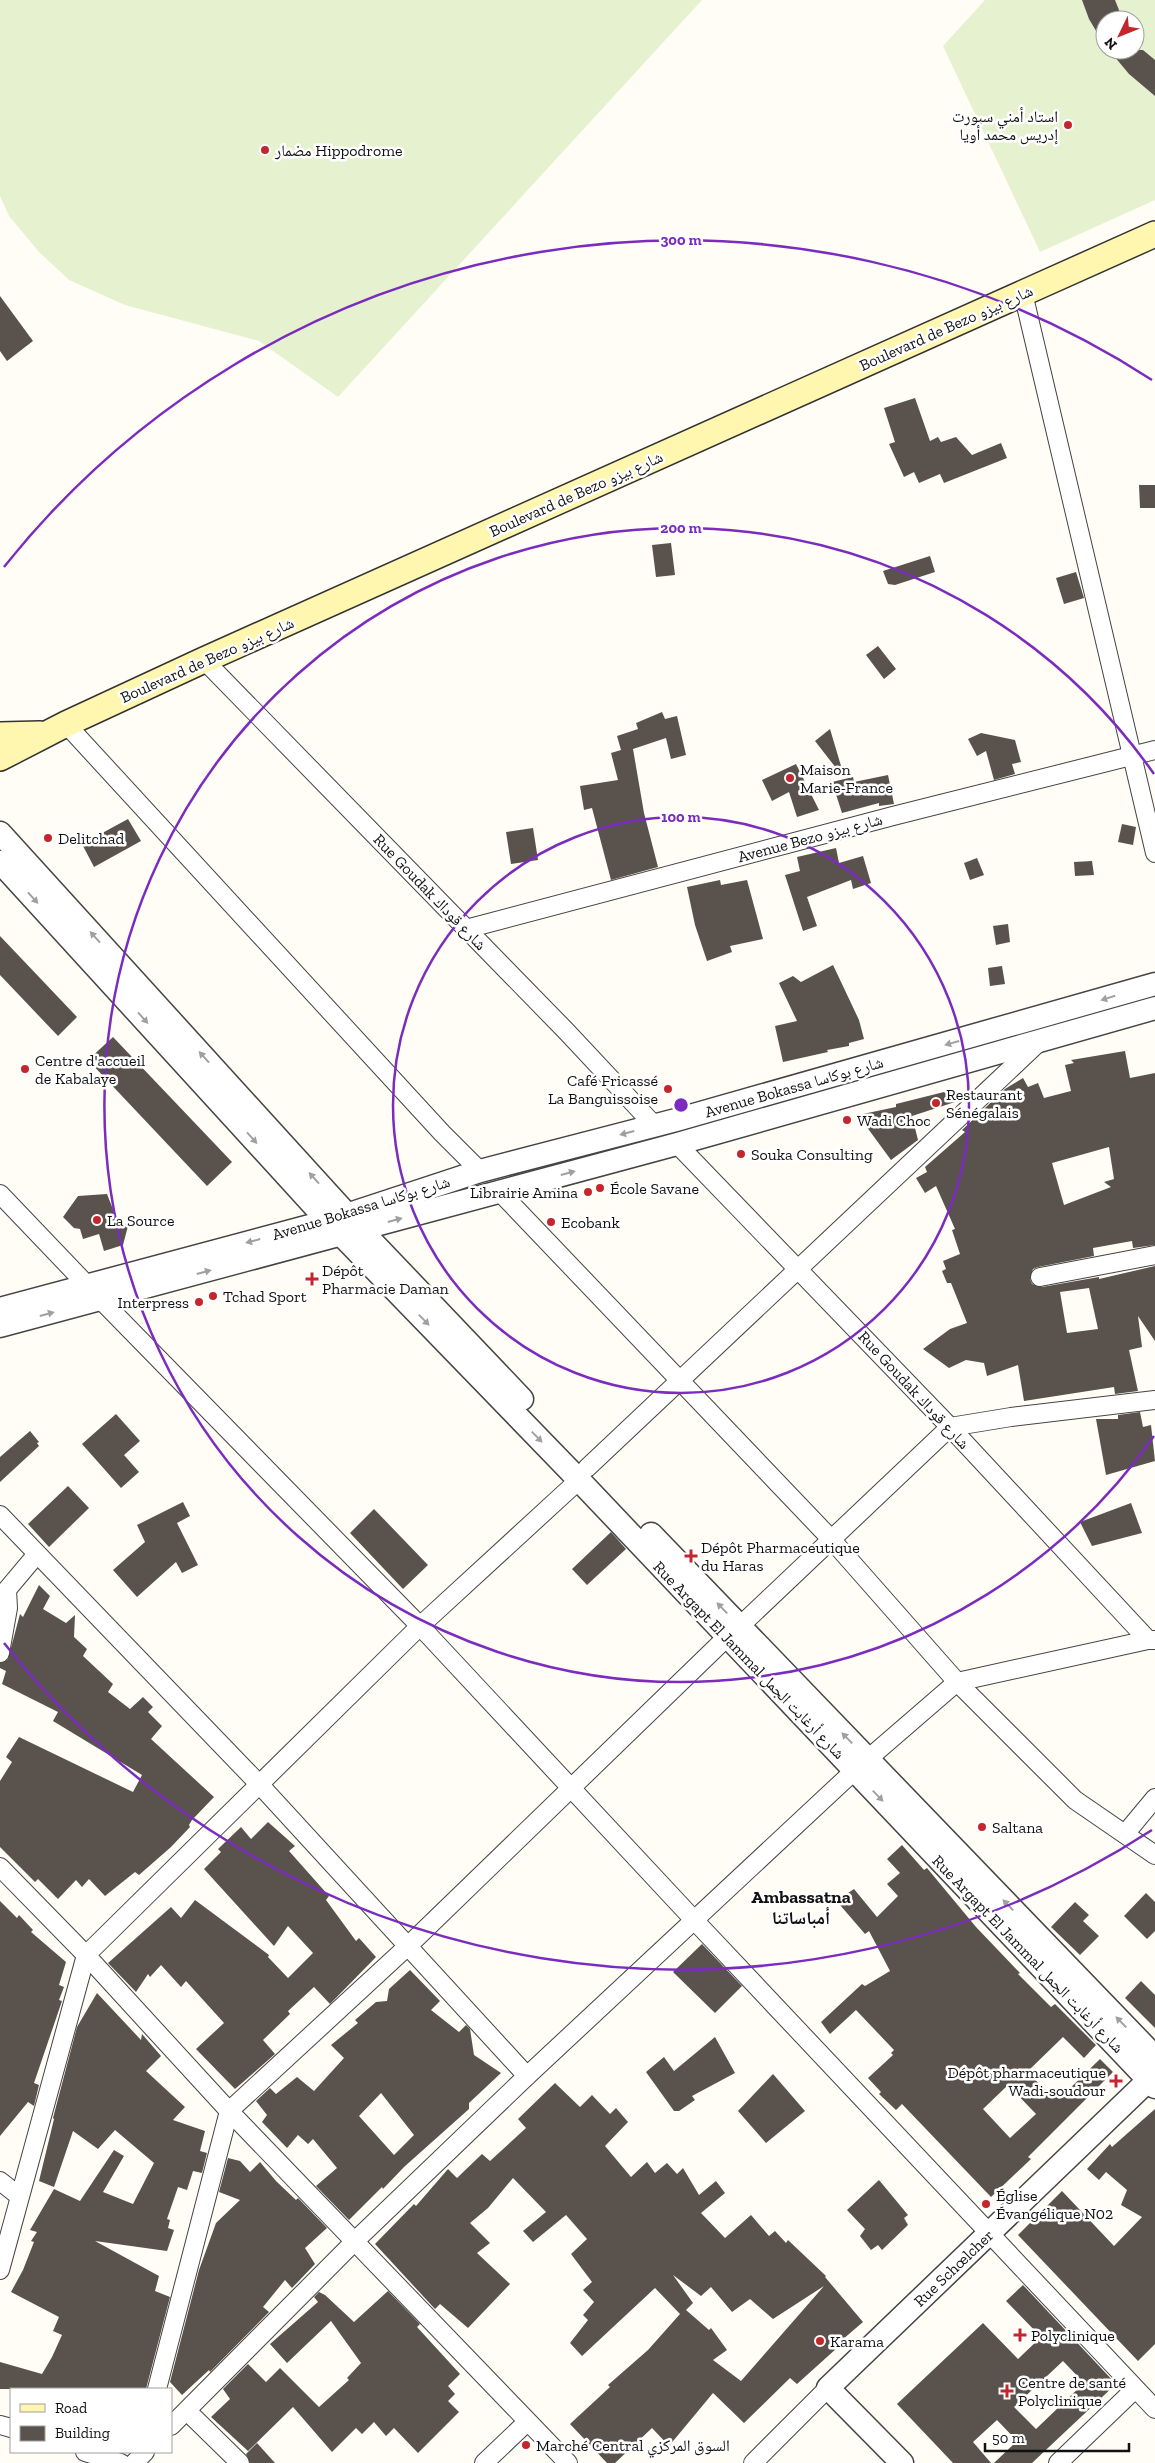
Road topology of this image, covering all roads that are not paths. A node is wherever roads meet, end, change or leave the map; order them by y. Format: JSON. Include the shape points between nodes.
{"nodes":[{"id":1,"x":1155,"y":234,"type":"edge"},
{"id":2,"x":1023,"y":293,"type":"junction"},
{"id":3,"x":204,"y":660,"type":"junction"},
{"id":4,"x":55,"y":729,"type":"junction"},
{"id":5,"x":0,"y":735,"type":"edge"},
{"id":6,"x":1155,"y":750,"type":"edge"},
{"id":7,"x":1132,"y":756,"type":"junction"},
{"id":8,"x":0,"y":758,"type":"edge"},
{"id":9,"x":0,"y":833,"type":"edge"},
{"id":10,"x":1155,"y":853,"type":"edge"},
{"id":11,"x":0,"y":862,"type":"edge"},
{"id":12,"x":466,"y":930,"type":"junction"},
{"id":13,"x":1155,"y":984,"type":"edge"},
{"id":14,"x":1155,"y":1008,"type":"edge"},
{"id":15,"x":1041,"y":1040,"type":"junction"},
{"id":16,"x":654,"y":1125,"type":"junction"},
{"id":17,"x":677,"y":1144,"type":"junction"},
{"id":18,"x":480,"y":1171,"type":"junction"},
{"id":19,"x":499,"y":1191,"type":"junction"},
{"id":20,"x":0,"y":1194,"type":"edge"},
{"id":21,"x":344,"y":1225,"type":"junction"},
{"id":22,"x":1155,"y":1255,"type":"edge"},
{"id":23,"x":799,"y":1268,"type":"junction"},
{"id":24,"x":1040,"y":1277,"type":"dead end"},
{"id":25,"x":93,"y":1292,"type":"junction"},
{"id":26,"x":0,"y":1309,"type":"edge"},
{"id":27,"x":0,"y":1326,"type":"edge"},
{"id":28,"x":678,"y":1380,"type":"junction"},
{"id":29,"x":1155,"y":1400,"type":"edge"},
{"id":30,"x":950,"y":1427,"type":"junction"},
{"id":31,"x":583,"y":1474,"type":"junction"},
{"id":32,"x":0,"y":1515,"type":"edge"},
{"id":33,"x":831,"y":1539,"type":"junction"},
{"id":34,"x":37,"y":1554,"type":"junction"},
{"id":35,"x":3,"y":1594,"type":"edge"},
{"id":36,"x":420,"y":1626,"type":"junction"},
{"id":37,"x":733,"y":1632,"type":"junction"},
{"id":38,"x":1151,"y":1640,"type":"edge"},
{"id":39,"x":0,"y":1653,"type":"edge"},
{"id":40,"x":957,"y":1682,"type":"junction"},
{"id":41,"x":861,"y":1765,"type":"junction"},
{"id":42,"x":259,"y":1784,"type":"junction"},
{"id":43,"x":572,"y":1790,"type":"junction"},
{"id":44,"x":1155,"y":1798,"type":"edge"},
{"id":45,"x":1125,"y":1834,"type":"junction"},
{"id":46,"x":1155,"y":1855,"type":"edge"},
{"id":47,"x":0,"y":1867,"type":"edge"},
{"id":48,"x":695,"y":1922,"type":"junction"},
{"id":49,"x":409,"y":1945,"type":"junction"},
{"id":50,"x":86,"y":1955,"type":"junction"},
{"id":51,"x":1155,"y":2057,"type":"edge"},
{"id":52,"x":527,"y":2076,"type":"junction"},
{"id":53,"x":1153,"y":2080,"type":"edge"},
{"id":54,"x":229,"y":2111,"type":"junction"},
{"id":55,"x":0,"y":2181,"type":"edge"},
{"id":56,"x":19,"y":2196,"type":"junction"},
{"id":57,"x":989,"y":2234,"type":"junction"},
{"id":58,"x":356,"y":2240,"type":"junction"},
{"id":59,"x":0,"y":2270,"type":"edge"},
{"id":60,"x":158,"y":2388,"type":"edge"},
{"id":61,"x":828,"y":2388,"type":"junction"},
{"id":62,"x":1136,"y":2389,"type":"junction"},
{"id":63,"x":1155,"y":2409,"type":"edge"},
{"id":64,"x":188,"y":2411,"type":"junction"},
{"id":65,"x":528,"y":2422,"type":"junction"},
{"id":66,"x":172,"y":2425,"type":"edge"},
{"id":67,"x":88,"y":2453,"type":"edge"},
{"id":68,"x":120,"y":2463,"type":"edge"},
{"id":69,"x":240,"y":2463,"type":"edge"},
{"id":70,"x":484,"y":2463,"type":"edge"},
{"id":71,"x":568,"y":2463,"type":"edge"},
{"id":72,"x":753,"y":2463,"type":"edge"},
{"id":73,"x":902,"y":2463,"type":"edge"},
{"id":74,"x":1058,"y":2463,"type":"edge"}],
"edges":[{"from":1,"to":2,"type":"main road","name":"Boulevard de Bezo شارع بيزو"},
{"from":2,"to":3,"type":"main road","name":"Boulevard de Bezo شارع بيزو"},
{"from":2,"to":7,"type":"street"},
{"from":3,"to":4,"type":"main road","name":"Boulevard de Bezo شارع بيزو"},
{"from":3,"to":12,"type":"street","name":"Rue Goudak شارع قوداك"},
{"from":4,"to":5,"type":"main road"},
{"from":4,"to":8,"type":"main road","name":"Boulevard de Bezo شارع بيزو"},
{"from":4,"to":18,"type":"street"},
{"from":6,"to":7,"type":"street","name":"Avenue Bezo شارع بيزو"},
{"from":7,"to":10,"type":"street"},
{"from":7,"to":12,"type":"street","name":"Avenue Bezo شارع بيزو"},
{"from":21,"to":9,"type":"street","one_way":true},
{"from":11,"to":21,"type":"street","one_way":true},
{"from":12,"to":16,"type":"street","name":"Rue Goudak شارع قوداك"},
{"from":13,"to":16,"type":"street","name":"Avenue Bokassa شارع بوكاسا","one_way":true},
{"from":14,"to":15,"type":"street","name":"Avenue Bokassa شارع بوكاسا"},
{"from":15,"to":17,"type":"street","name":"Avenue Bokassa شارع بوكاسا"},
{"from":15,"to":23,"type":"street"},
{"from":16,"to":18,"type":"street","name":"Avenue Bokassa شارع بوكاسا","one_way":true},
{"from":19,"to":17,"type":"street","name":"Avenue Bokassa شارع بوكاسا","one_way":true},
{"from":17,"to":23,"type":"street","name":"Rue Goudak شارع قوداك"},
{"from":18,"to":21,"type":"street","name":"Avenue Bokassa شارع بوكاسا"},
{"from":21,"to":19,"type":"street","name":"Avenue Bokassa شارع بوكاسا","one_way":true},
{"from":19,"to":28,"type":"street"},
{"from":20,"to":25,"type":"street"},
{"from":21,"to":25,"type":"street","name":"Avenue Bokassa شارع بوكاسا"},
{"from":21,"to":31,"type":"street","name":"Rue Argapt El Jammal شارع أرغابت الجمل"},
{"from":22,"to":24,"type":"street"},
{"from":23,"to":28,"type":"street"},
{"from":23,"to":30,"type":"street","name":"Rue Goudak شارع قوداك"},
{"from":25,"to":26,"type":"street","name":"Avenue Bokassa شارع بوكاسا"},
{"from":27,"to":25,"type":"street","name":"Avenue Bokassa شارع بوكاسا","one_way":true},
{"from":25,"to":36,"type":"street"},
{"from":28,"to":31,"type":"street"},
{"from":28,"to":33,"type":"street"},
{"from":29,"to":30,"type":"street"},
{"from":30,"to":33,"type":"street"},
{"from":30,"to":38,"type":"street","name":"Rue Goudak شارع قوداك"},
{"from":31,"to":36,"type":"street"},
{"from":31,"to":37,"type":"street","name":"Rue Argapt El Jammal شارع أرغابت الجمل"},
{"from":32,"to":34,"type":"street"},
{"from":33,"to":37,"type":"street"},
{"from":33,"to":40,"type":"street"},
{"from":34,"to":35,"type":"street"},
{"from":34,"to":42,"type":"street"},
{"from":35,"to":39,"type":"street","via":[[8,1608]]},
{"from":36,"to":42,"type":"street"},
{"from":36,"to":43,"type":"street"},
{"from":37,"to":41,"type":"street","name":"Rue Argapt El Jammal شارع أرغابت الجمل"},
{"from":37,"to":43,"type":"street"},
{"from":38,"to":40,"type":"street"},
{"from":40,"to":41,"type":"street"},
{"from":40,"to":45,"type":"street","via":[[1075,1800]]},
{"from":41,"to":48,"type":"street"},
{"from":51,"to":41,"type":"street","name":"Rue Argapt El Jammal شارع أرغابت الجمل","one_way":true},
{"from":41,"to":53,"type":"street","name":"Rue Argapt El Jammal شارع أرغابت الجمل","one_way":true},
{"from":42,"to":49,"type":"street"},
{"from":42,"to":50,"type":"street"},
{"from":43,"to":48,"type":"street"},
{"from":43,"to":49,"type":"street"},
{"from":44,"to":45,"type":"street"},
{"from":45,"to":46,"type":"street"},
{"from":47,"to":50,"type":"street"},
{"from":48,"to":52,"type":"street"},
{"from":48,"to":57,"type":"street"},
{"from":49,"to":52,"type":"street"},
{"from":49,"to":54,"type":"street"},
{"from":50,"to":54,"type":"street"},
{"from":50,"to":56,"type":"street"},
{"from":52,"to":58,"type":"street"},
{"from":53,"to":57,"type":"street","name":"Rue Schœlcher"},
{"from":54,"to":58,"type":"street"},
{"from":54,"to":60,"type":"street"},
{"from":55,"to":56,"type":"street"},
{"from":56,"to":59,"type":"street"},
{"from":57,"to":61,"type":"street","name":"Rue Schœlcher"},
{"from":57,"to":62,"type":"street"},
{"from":58,"to":64,"type":"street"},
{"from":58,"to":65,"type":"street"},
{"from":61,"to":72,"type":"street","name":"Rue Schœlcher"},
{"from":61,"to":73,"type":"street"},
{"from":62,"to":63,"type":"street"},
{"from":62,"to":74,"type":"street"},
{"from":64,"to":66,"type":"street"},
{"from":64,"to":69,"type":"street"},
{"from":65,"to":70,"type":"street"},
{"from":65,"to":71,"type":"street"},
{"from":67,"to":68,"type":"street"}]}
